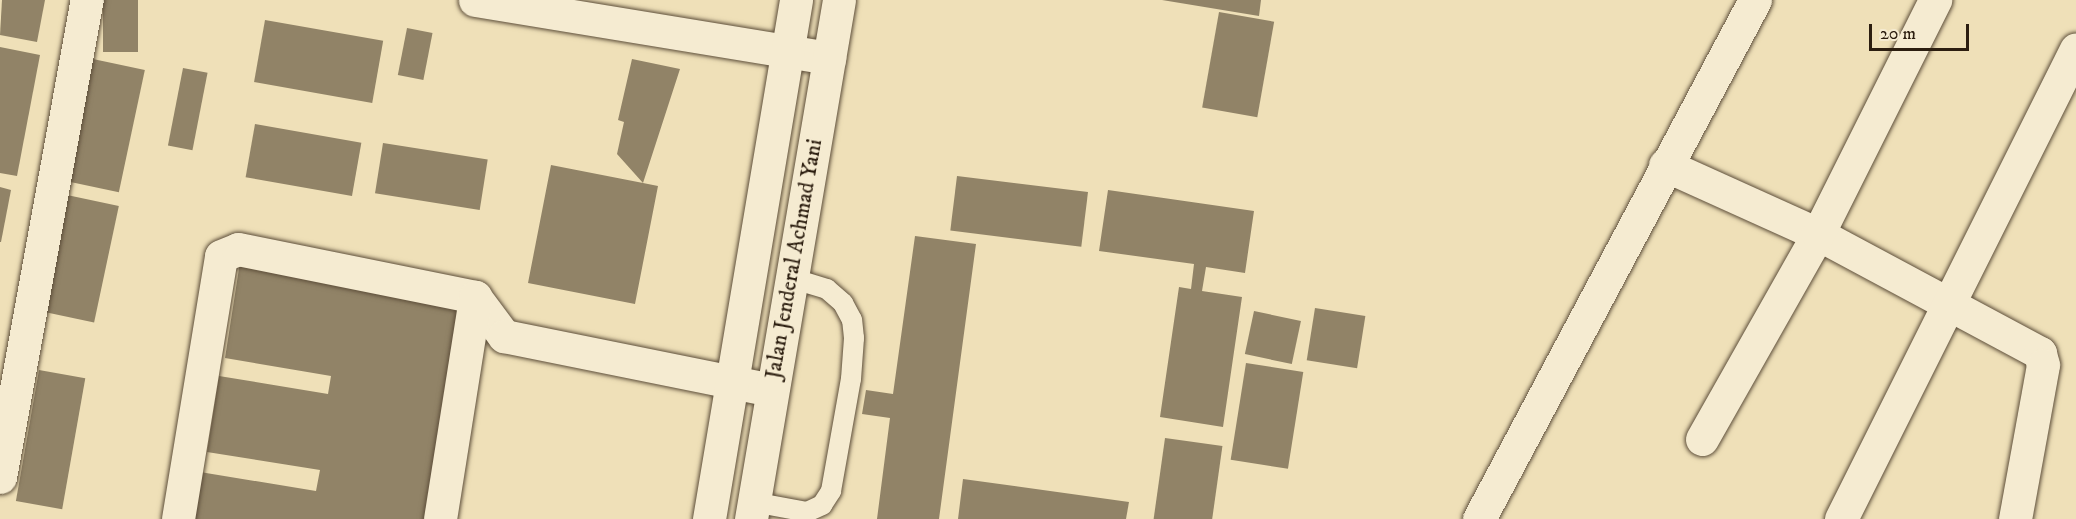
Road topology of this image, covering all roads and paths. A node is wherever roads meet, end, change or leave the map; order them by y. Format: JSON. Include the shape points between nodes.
{"nodes":[{"id":1,"x":87,"y":0,"type":"edge"},
{"id":2,"x":475,"y":0,"type":"edge"},
{"id":3,"x":796,"y":0,"type":"edge"},
{"id":4,"x":839,"y":0,"type":"edge"},
{"id":5,"x":1755,"y":0,"type":"edge"},
{"id":6,"x":1935,"y":0,"type":"edge"},
{"id":7,"x":2076,"y":49,"type":"edge"},
{"id":8,"x":787,"y":50,"type":"junction"},
{"id":9,"x":829,"y":58,"type":"junction"},
{"id":10,"x":1665,"y":165,"type":"junction"},
{"id":11,"x":1818,"y":234,"type":"junction"},
{"id":12,"x":790,"y":278,"type":"junction"},
{"id":13,"x":476,"y":297,"type":"junction"},
{"id":14,"x":1947,"y":303,"type":"junction"},
{"id":15,"x":11,"y":356,"type":"edge"},
{"id":16,"x":732,"y":382,"type":"junction"},
{"id":17,"x":772,"y":390,"type":"junction"},
{"id":18,"x":1702,"y":439,"type":"dead end"},
{"id":19,"x":0,"y":477,"type":"edge"},
{"id":20,"x":752,"y":510,"type":"edge"},
{"id":21,"x":178,"y":519,"type":"edge"},
{"id":22,"x":441,"y":519,"type":"edge"},
{"id":23,"x":709,"y":519,"type":"edge"},
{"id":24,"x":1479,"y":519,"type":"edge"},
{"id":25,"x":1841,"y":519,"type":"edge"},
{"id":26,"x":2015,"y":519,"type":"edge"}],
"edges":[{"from":1,"to":15,"type":"street"},
{"from":2,"to":8,"type":"street"},
{"from":3,"to":8,"type":"street","name":"Jalan Jenderal Achmad Yani"},
{"from":4,"to":9,"type":"street","name":"Jalan Jenderal Achmad Yani"},
{"from":5,"to":10,"type":"street"},
{"from":6,"to":11,"type":"street"},
{"from":7,"to":14,"type":"street"},
{"from":8,"to":9,"type":"street"},
{"from":8,"to":16,"type":"street","name":"Jalan Jenderal Achmad Yani"},
{"from":9,"to":12,"type":"street","name":"Jalan Jenderal Achmad Yani"},
{"from":10,"to":11,"type":"street"},
{"from":10,"to":24,"type":"street"},
{"from":11,"to":14,"type":"street"},
{"from":11,"to":18,"type":"street"},
{"from":12,"to":17,"type":"street","name":"Jalan Jenderal Achmad Yani"},
{"from":12,"to":20,"type":"lane","via":[[827,289],[843,303],[852,320],[854,338],[851,379],[831,491],[822,505],[807,512]]},
{"from":13,"to":16,"type":"street","via":[[504,336]]},
{"from":13,"to":21,"type":"street","via":[[238,249],[221,256]]},
{"from":13,"to":22,"type":"street"},
{"from":14,"to":25,"type":"street"},
{"from":14,"to":26,"type":"street","via":[[2040,353],[2043,365]]},
{"from":15,"to":19,"type":"street"},
{"from":16,"to":17,"type":"street"},
{"from":16,"to":23,"type":"street","name":"Jalan Jenderal Achmad Yani"},
{"from":17,"to":20,"type":"street","name":"Jalan Jenderal Achmad Yani"}]}
